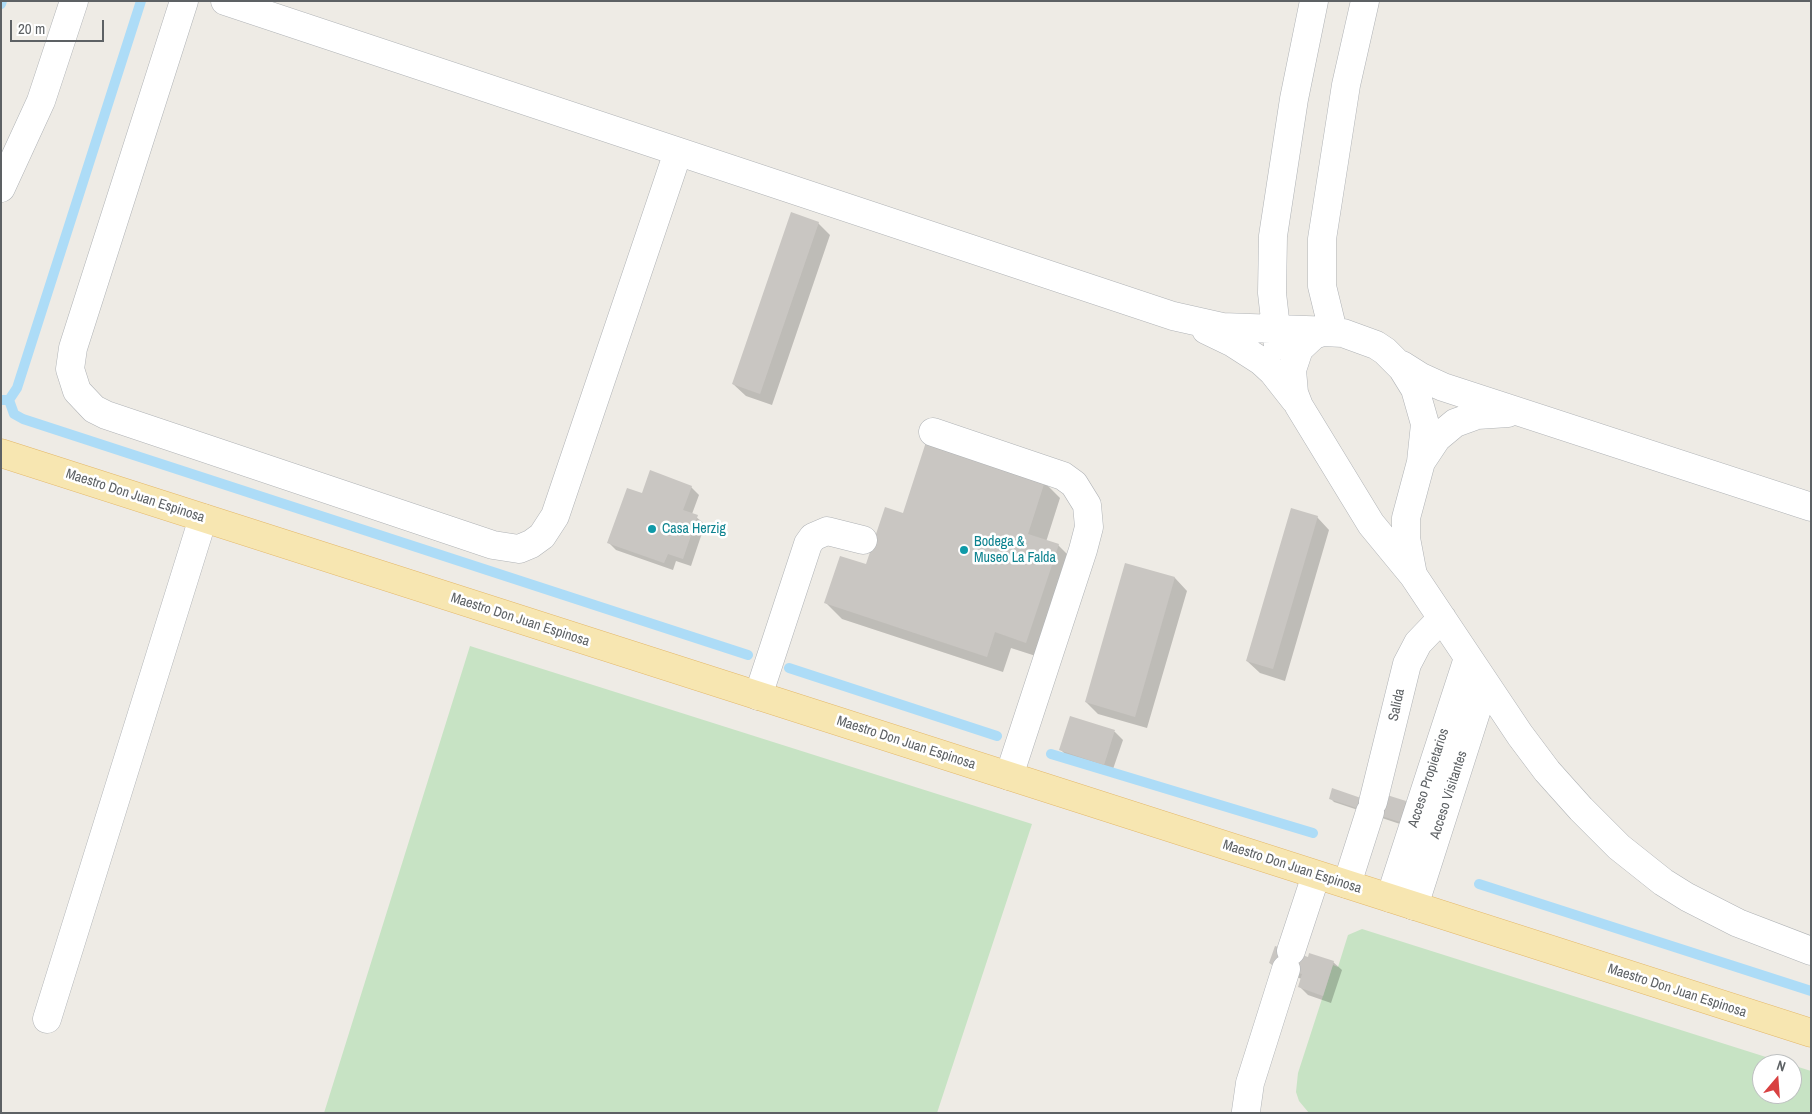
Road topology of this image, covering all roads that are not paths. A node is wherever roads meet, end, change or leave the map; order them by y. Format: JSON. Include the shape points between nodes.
{"nodes":[{"id":1,"x":74,"y":1,"type":"edge"},
{"id":2,"x":184,"y":1,"type":"edge"},
{"id":3,"x":225,"y":1,"type":"edge"},
{"id":4,"x":1314,"y":1,"type":"edge"},
{"id":5,"x":1365,"y":1,"type":"edge"},
{"id":6,"x":678,"y":152,"type":"junction"},
{"id":7,"x":1,"y":188,"type":"edge"},
{"id":8,"x":1173,"y":316,"type":"junction"},
{"id":9,"x":1276,"y":329,"type":"junction"},
{"id":10,"x":1333,"y":331,"type":"junction"},
{"id":11,"x":1394,"y":359,"type":"junction"},
{"id":12,"x":1295,"y":394,"type":"junction"},
{"id":13,"x":1530,"y":415,"type":"junction"},
{"id":14,"x":933,"y":432,"type":"dead end"},
{"id":15,"x":1,"y":453,"type":"edge"},
{"id":16,"x":1420,"y":462,"type":"junction"},
{"id":17,"x":1811,"y":507,"type":"edge"},
{"id":18,"x":203,"y":518,"type":"junction"},
{"id":19,"x":863,"y":540,"type":"dead end"},
{"id":20,"x":1413,"y":575,"type":"junction"},
{"id":21,"x":1442,"y":618,"type":"junction"},
{"id":22,"x":1468,"y":658,"type":"junction"},
{"id":23,"x":1485,"y":684,"type":"junction"},
{"id":24,"x":758,"y":696,"type":"junction"},
{"id":25,"x":1009,"y":776,"type":"junction"},
{"id":26,"x":1316,"y":875,"type":"junction"},
{"id":27,"x":1347,"y":884,"type":"junction"},
{"id":28,"x":1402,"y":902,"type":"junction"},
{"id":29,"x":1811,"y":951,"type":"edge"},
{"id":30,"x":47,"y":1020,"type":"dead end"},
{"id":31,"x":1811,"y":1033,"type":"edge"},
{"id":32,"x":1244,"y":1112,"type":"edge"}],
"edges":[{"from":1,"to":7,"type":"street","via":[[40,101]]},
{"from":2,"to":6,"type":"street","via":[[73,348],[70,369],[77,391],[94,409],[106,415],[493,545],[519,549],[531,544],[542,536],[555,516]]},
{"from":3,"to":6,"type":"street"},
{"from":4,"to":9,"type":"street","via":[[1294,99],[1273,236],[1272,293]]},
{"from":5,"to":10,"type":"street","via":[[1342,109],[1322,239],[1322,286]]},
{"from":6,"to":8,"type":"street"},
{"from":8,"to":9,"type":"street","via":[[1222,327]]},
{"from":8,"to":12,"type":"street","via":[[1233,343],[1261,361]]},
{"from":9,"to":10,"type":"street"},
{"from":9,"to":12,"type":"street"},
{"from":10,"to":11,"type":"street","via":[[1365,340]]},
{"from":10,"to":12,"type":"street","via":[[1305,341],[1295,358]]},
{"from":11,"to":13,"type":"street","via":[[1443,387]]},
{"from":11,"to":16,"type":"street","via":[[1409,378],[1423,412],[1425,437]]},
{"from":12,"to":20,"type":"street","via":[[1371,524]]},
{"from":13,"to":16,"type":"street","via":[[1490,413],[1455,423],[1437,438]]},
{"from":13,"to":17,"type":"street"},
{"from":14,"to":25,"type":"street","via":[[1063,476],[1074,484],[1087,505],[1089,527],[1083,550]]},
{"from":15,"to":18,"type":"main road","name":"Maestro Don Juan Espinosa"},
{"from":16,"to":20,"type":"street","via":[[1406,518]]},
{"from":18,"to":24,"type":"main road","name":"Maestro Don Juan Espinosa"},
{"from":18,"to":30,"type":"street"},
{"from":19,"to":24,"type":"street","via":[[827,531],[813,537],[808,544]]},
{"from":20,"to":21,"type":"street"},
{"from":21,"to":22,"type":"street"},
{"from":21,"to":27,"type":"street","name":"Salida","via":[[1418,643],[1407,664],[1372,807]]},
{"from":22,"to":23,"type":"street"},
{"from":22,"to":28,"type":"street","name":"Acceso Propietarios"},
{"from":23,"to":28,"type":"street","name":"Acceso Visitantes"},
{"from":23,"to":29,"type":"street","via":[[1547,771],[1581,809],[1640,865],[1712,911]]},
{"from":24,"to":25,"type":"main road","name":"Maestro Don Juan Espinosa"},
{"from":25,"to":26,"type":"main road","name":"Maestro Don Juan Espinosa"},
{"from":26,"to":27,"type":"main road","name":"Maestro Don Juan Espinosa"},
{"from":26,"to":32,"type":"street","via":[[1250,1083]]},
{"from":27,"to":28,"type":"main road","name":"Maestro Don Juan Espinosa"},
{"from":28,"to":31,"type":"main road","name":"Maestro Don Juan Espinosa"}]}
